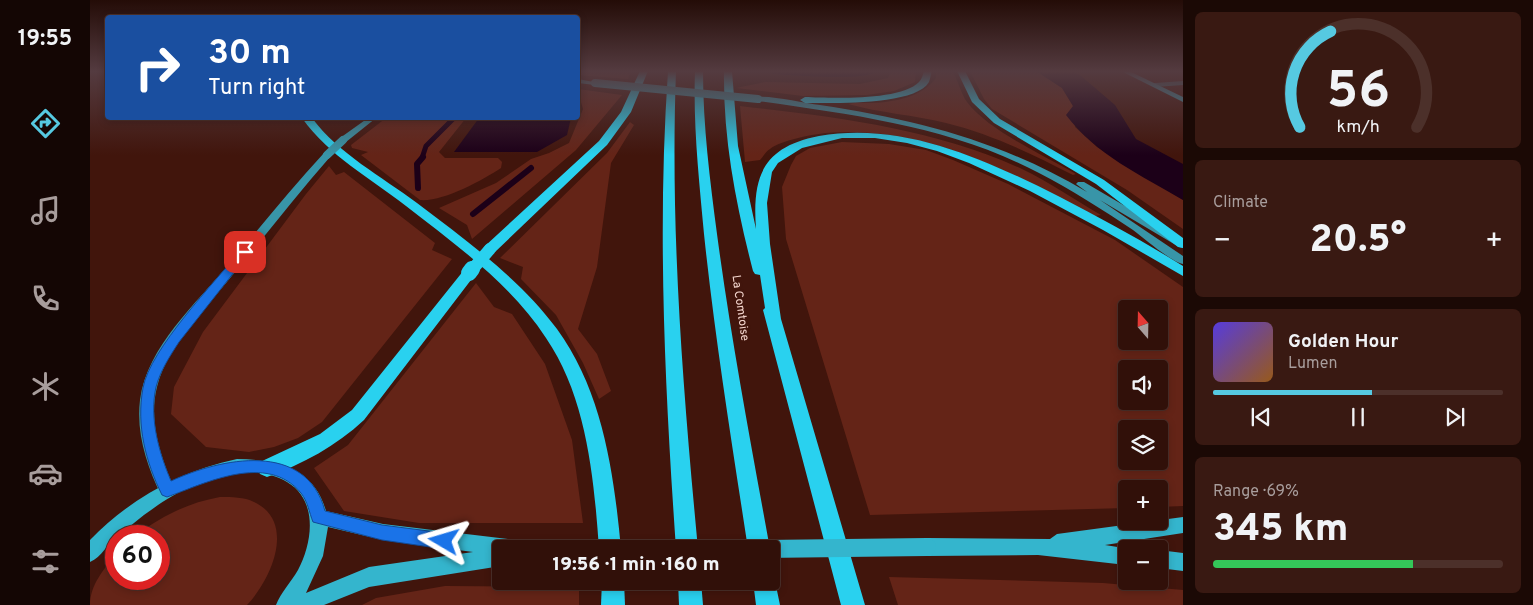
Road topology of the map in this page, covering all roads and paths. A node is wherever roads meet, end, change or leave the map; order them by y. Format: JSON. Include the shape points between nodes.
{"nodes":[{"id":1,"x":632,"y":99,"type":"edge"},
{"id":2,"x":670,"y":99,"type":"edge"},
{"id":3,"x":700,"y":99,"type":"edge"},
{"id":4,"x":729,"y":99,"type":"edge"},
{"id":5,"x":760,"y":99,"type":"edge"},
{"id":6,"x":769,"y":99,"type":"edge"},
{"id":7,"x":867,"y":99,"type":"edge"},
{"id":8,"x":975,"y":99,"type":"edge"},
{"id":9,"x":805,"y":100,"type":"junction"},
{"id":10,"x":309,"y":120,"type":"edge"},
{"id":11,"x":369,"y":120,"type":"edge"},
{"id":12,"x":1183,"y":244,"type":"edge"},
{"id":13,"x":1183,"y":261,"type":"edge"},
{"id":14,"x":1183,"y":272,"type":"edge"},
{"id":15,"x":774,"y":318,"type":"junction"},
{"id":16,"x":267,"y":468,"type":"junction"},
{"id":17,"x":167,"y":490,"type":"junction"},
{"id":18,"x":318,"y":517,"type":"junction"},
{"id":19,"x":1183,"y":525,"type":"edge"},
{"id":20,"x":610,"y":540,"type":"edge"},
{"id":21,"x":686,"y":540,"type":"edge"},
{"id":22,"x":757,"y":540,"type":"edge"},
{"id":23,"x":492,"y":546,"type":"edge"},
{"id":24,"x":1038,"y":546,"type":"junction"},
{"id":25,"x":780,"y":549,"type":"edge"},
{"id":26,"x":90,"y":553,"type":"edge"},
{"id":27,"x":1118,"y":555,"type":"edge"},
{"id":28,"x":492,"y":558,"type":"edge"},
{"id":29,"x":1168,"y":560,"type":"edge"},
{"id":30,"x":1183,"y":562,"type":"edge"},
{"id":31,"x":613,"y":590,"type":"edge"},
{"id":32,"x":690,"y":590,"type":"edge"},
{"id":33,"x":766,"y":590,"type":"edge"},
{"id":34,"x":286,"y":605,"type":"edge"},
{"id":35,"x":301,"y":605,"type":"edge"},
{"id":36,"x":613,"y":605,"type":"edge"},
{"id":37,"x":691,"y":605,"type":"edge"},
{"id":38,"x":768,"y":605,"type":"edge"},
{"id":39,"x":853,"y":605,"type":"edge"}],
"edges":[{"from":1,"to":16,"type":"highway","bridge":true,"via":[[603,144],[490,249],[469,273],[358,415],[324,441]]},
{"from":2,"to":21,"type":"highway","via":[[668,271]]},
{"from":3,"to":22,"type":"highway","name":"La Comtoise","via":[[712,248]]},
{"from":4,"to":15,"type":"highway","via":[[741,195]]},
{"from":5,"to":13,"type":"main road","via":[[914,124],[990,148],[1059,180]]},
{"from":6,"to":9,"type":"main road"},
{"from":7,"to":9,"type":"highway"},
{"from":8,"to":12,"type":"highway","via":[[997,121],[1100,182]]},
{"from":9,"to":12,"type":"main road","via":[[937,124],[1024,153]]},
{"from":10,"to":20,"type":"highway","via":[[325,138],[502,278],[552,335],[573,372],[592,429],[608,508]]},
{"from":11,"to":17,"type":"main road","bridge":true,"via":[[343,140],[301,184],[164,356],[150,387],[148,422],[154,458]]},
{"from":14,"to":15,"type":"highway","via":[[1086,216],[968,159],[895,138],[833,136],[805,142],[784,152],[770,165],[764,178],[762,221]]},
{"from":15,"to":39,"type":"highway"},
{"from":16,"to":17,"type":"main road","via":[[220,470]]},
{"from":16,"to":18,"type":"main road","via":[[297,479],[315,502]]},
{"from":17,"to":26,"type":"main road","via":[[129,515]]},
{"from":18,"to":23,"type":"main road","via":[[382,532]]},
{"from":18,"to":34,"type":"main road","via":[[311,564]]},
{"from":19,"to":24,"type":"main road"},
{"from":24,"to":25,"type":"main road","bridge":true},
{"from":24,"to":27,"type":"main road"},
{"from":28,"to":35,"type":"main road","via":[[369,577]]},
{"from":29,"to":30,"type":"main road"},
{"from":31,"to":36,"type":"highway"},
{"from":32,"to":37,"type":"highway"},
{"from":33,"to":38,"type":"highway"}]}
